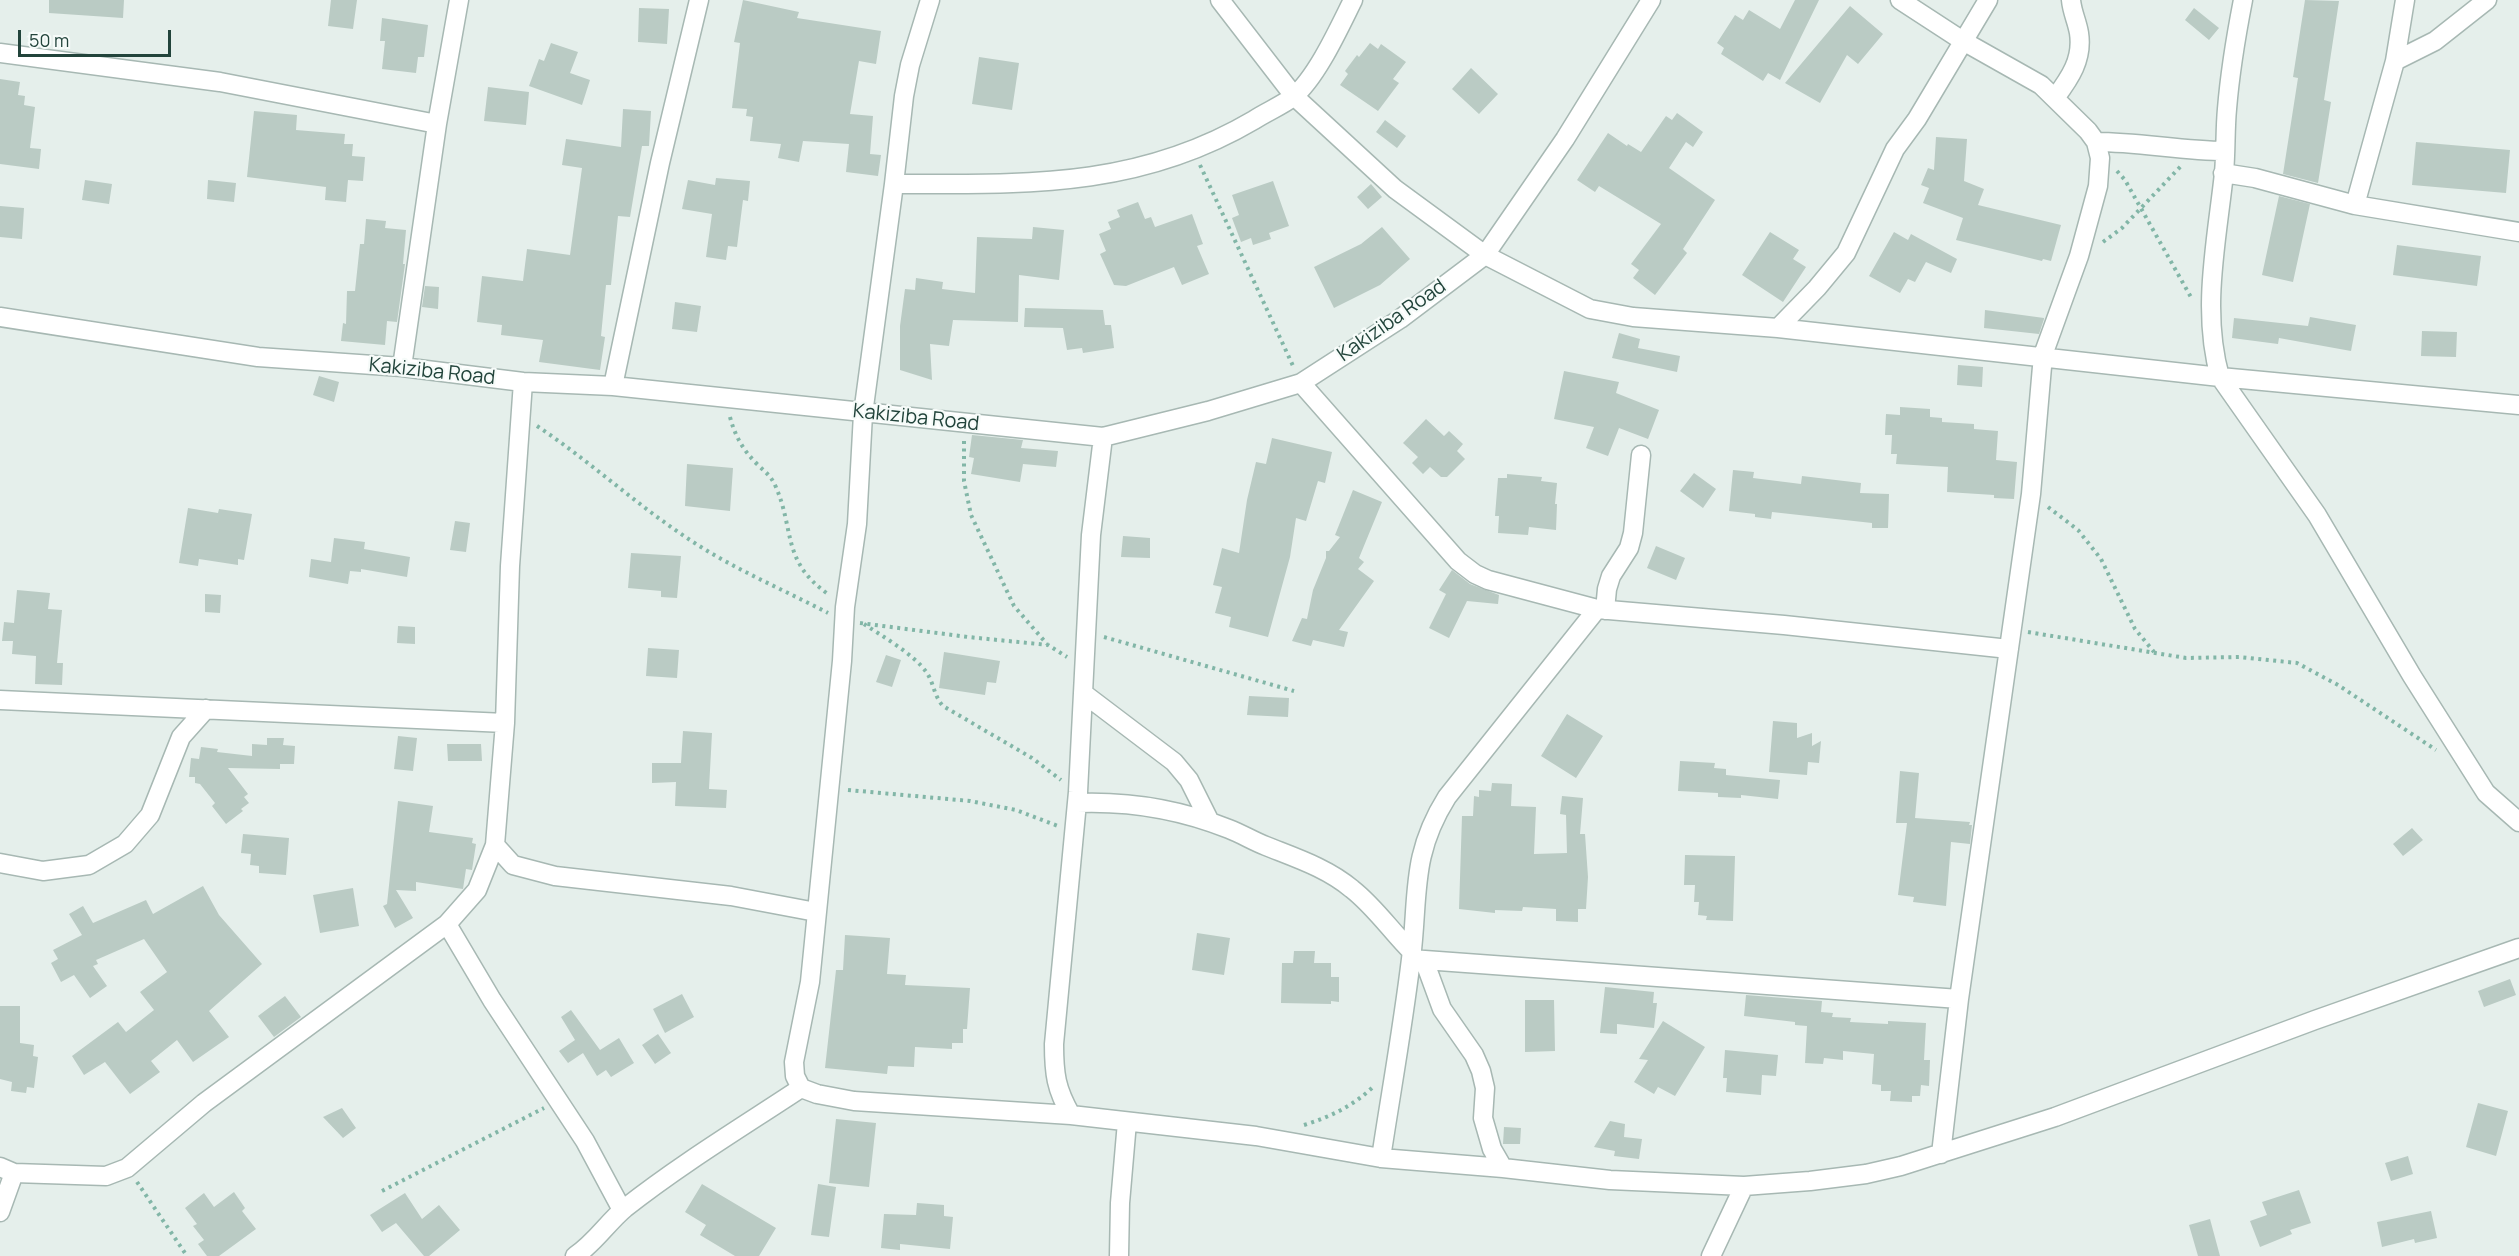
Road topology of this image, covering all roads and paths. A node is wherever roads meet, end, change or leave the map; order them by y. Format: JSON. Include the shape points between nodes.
{"nodes":[{"id":1,"x":459,"y":0,"type":"edge"},
{"id":2,"x":699,"y":0,"type":"edge"},
{"id":3,"x":930,"y":0,"type":"edge"},
{"id":4,"x":1220,"y":0,"type":"edge"},
{"id":5,"x":1353,"y":0,"type":"edge"},
{"id":6,"x":1651,"y":0,"type":"edge"},
{"id":7,"x":1900,"y":0,"type":"edge"},
{"id":8,"x":1988,"y":0,"type":"edge"},
{"id":9,"x":2071,"y":0,"type":"edge"},
{"id":10,"x":2243,"y":0,"type":"edge"},
{"id":11,"x":2405,"y":0,"type":"edge"},
{"id":12,"x":2487,"y":0,"type":"edge"},
{"id":13,"x":1963,"y":41,"type":"junction"},
{"id":14,"x":0,"y":53,"type":"edge"},
{"id":15,"x":2395,"y":61,"type":"junction"},
{"id":16,"x":1294,"y":96,"type":"junction"},
{"id":17,"x":2055,"y":98,"type":"junction"},
{"id":18,"x":437,"y":124,"type":"junction"},
{"id":19,"x":2098,"y":150,"type":"junction"},
{"id":20,"x":1193,"y":151,"type":"junction"},
{"id":21,"x":2200,"y":151,"type":"junction"},
{"id":22,"x":2225,"y":151,"type":"junction"},
{"id":23,"x":2223,"y":173,"type":"junction"},
{"id":24,"x":894,"y":184,"type":"junction"},
{"id":25,"x":2355,"y":205,"type":"junction"},
{"id":26,"x":2141,"y":207,"type":"junction"},
{"id":27,"x":2519,"y":232,"type":"edge"},
{"id":28,"x":1485,"y":255,"type":"junction"},
{"id":29,"x":2079,"y":256,"type":"junction"},
{"id":30,"x":0,"y":317,"type":"edge"},
{"id":31,"x":2211,"y":326,"type":"junction"},
{"id":32,"x":1779,"y":327,"type":"junction"},
{"id":33,"x":2043,"y":356,"type":"junction"},
{"id":34,"x":402,"y":367,"type":"junction"},
{"id":35,"x":2220,"y":377,"type":"junction"},
{"id":36,"x":523,"y":382,"type":"junction"},
{"id":37,"x":1301,"y":383,"type":"junction"},
{"id":38,"x":613,"y":386,"type":"junction"},
{"id":39,"x":731,"y":398,"type":"junction"},
{"id":40,"x":2519,"y":405,"type":"edge"},
{"id":41,"x":519,"y":414,"type":"junction"},
{"id":42,"x":863,"y":414,"type":"junction"},
{"id":43,"x":966,"y":423,"type":"junction"},
{"id":44,"x":1103,"y":437,"type":"junction"},
{"id":45,"x":1641,"y":455,"type":"dead end"},
{"id":46,"x":2031,"y":494,"type":"junction"},
{"id":47,"x":1601,"y":610,"type":"junction"},
{"id":48,"x":850,"y":617,"type":"junction"},
{"id":49,"x":2012,"y":630,"type":"junction"},
{"id":50,"x":1086,"y":632,"type":"junction"},
{"id":51,"x":1048,"y":645,"type":"junction"},
{"id":52,"x":2009,"y":649,"type":"junction"},
{"id":53,"x":2155,"y":652,"type":"junction"},
{"id":54,"x":1083,"y":668,"type":"junction"},
{"id":55,"x":1294,"y":691,"type":"dead end"},
{"id":56,"x":1083,"y":693,"type":"junction"},
{"id":57,"x":0,"y":700,"type":"edge"},
{"id":58,"x":207,"y":709,"type":"junction"},
{"id":59,"x":505,"y":723,"type":"junction"},
{"id":60,"x":2438,"y":751,"type":"dead end"},
{"id":61,"x":829,"y":788,"type":"junction"},
{"id":62,"x":1078,"y":798,"type":"junction"},
{"id":63,"x":1210,"y":822,"type":"junction"},
{"id":64,"x":2519,"y":822,"type":"edge"},
{"id":65,"x":1073,"y":832,"type":"junction"},
{"id":66,"x":495,"y":845,"type":"junction"},
{"id":67,"x":0,"y":863,"type":"edge"},
{"id":68,"x":816,"y":912,"type":"junction"},
{"id":69,"x":447,"y":924,"type":"junction"},
{"id":70,"x":2519,"y":948,"type":"edge"},
{"id":71,"x":1416,"y":957,"type":"junction"},
{"id":72,"x":1959,"y":999,"type":"junction"},
{"id":73,"x":1395,"y":1066,"type":"junction"},
{"id":74,"x":801,"y":1088,"type":"junction"},
{"id":75,"x":558,"y":1101,"type":"junction"},
{"id":76,"x":1071,"y":1115,"type":"junction"},
{"id":77,"x":1127,"y":1122,"type":"junction"},
{"id":78,"x":1299,"y":1126,"type":"dead end"},
{"id":79,"x":1941,"y":1154,"type":"junction"},
{"id":80,"x":1381,"y":1158,"type":"junction"},
{"id":81,"x":127,"y":1168,"type":"junction"},
{"id":82,"x":1503,"y":1168,"type":"junction"},
{"id":83,"x":7,"y":1170,"type":"edge"},
{"id":84,"x":1744,"y":1186,"type":"junction"},
{"id":85,"x":382,"y":1191,"type":"dead end"},
{"id":86,"x":622,"y":1210,"type":"junction"},
{"id":87,"x":0,"y":1212,"type":"edge"},
{"id":88,"x":593,"y":1251,"type":"edge"},
{"id":89,"x":187,"y":1256,"type":"edge"},
{"id":90,"x":575,"y":1256,"type":"edge"},
{"id":91,"x":1119,"y":1256,"type":"edge"},
{"id":92,"x":1711,"y":1256,"type":"edge"}],
"edges":[{"from":1,"to":18,"type":"street"},
{"from":2,"to":38,"type":"street"},
{"from":3,"to":24,"type":"street","via":[[910,65]]},
{"from":4,"to":16,"type":"street"},
{"from":5,"to":16,"type":"street","via":[[1324,58]]},
{"from":6,"to":28,"type":"street","name":"Kakiziba Road","via":[[1565,139]]},
{"from":7,"to":13,"type":"street"},
{"from":8,"to":13,"type":"street"},
{"from":9,"to":17,"type":"street","via":[[2080,52],[2075,69]]},
{"from":10,"to":22,"type":"street"},
{"from":11,"to":15,"type":"street"},
{"from":12,"to":15,"type":"street","via":[[2435,41]]},
{"from":13,"to":17,"type":"street","via":[[2016,69]]},
{"from":13,"to":32,"type":"street","via":[[1895,149],[1846,253]]},
{"from":14,"to":18,"type":"street","via":[[220,82]]},
{"from":15,"to":25,"type":"street"},
{"from":16,"to":20,"type":"street"},
{"from":16,"to":28,"type":"street","via":[[1395,189]]},
{"from":17,"to":19,"type":"street"},
{"from":18,"to":34,"type":"street"},
{"from":19,"to":21,"type":"street","via":[[2126,142]]},
{"from":19,"to":26,"type":"path","via":[[2125,180]]},
{"from":19,"to":29,"type":"street","via":[[2098,186]]},
{"from":20,"to":24,"type":"street","via":[[1160,163],[1100,176],[1032,182]]},
{"from":20,"to":37,"type":"path"},
{"from":21,"to":22,"type":"street"},
{"from":21,"to":26,"type":"path"},
{"from":22,"to":23,"type":"street"},
{"from":23,"to":25,"type":"street"},
{"from":23,"to":31,"type":"street"},
{"from":24,"to":42,"type":"street"},
{"from":25,"to":27,"type":"street"},
{"from":26,"to":29,"type":"path","via":[[2122,228]]},
{"from":26,"to":31,"type":"path","via":[[2191,299]]},
{"from":28,"to":32,"type":"street","via":[[1590,309],[1633,317]]},
{"from":28,"to":37,"type":"street","name":"Kakiziba Road","via":[[1400,319]]},
{"from":29,"to":33,"type":"street"},
{"from":30,"to":34,"type":"street","name":"Kakiziba Road","via":[[258,357]]},
{"from":31,"to":35,"type":"street"},
{"from":32,"to":33,"type":"street"},
{"from":33,"to":35,"type":"street"},
{"from":33,"to":46,"type":"street"},
{"from":34,"to":36,"type":"street","name":"Kakiziba Road"},
{"from":35,"to":40,"type":"street"},
{"from":35,"to":64,"type":"street","via":[[2317,514],[2486,793]]},
{"from":36,"to":38,"type":"street","name":"Kakiziba Road"},
{"from":36,"to":41,"type":"street"},
{"from":37,"to":44,"type":"street","name":"Kakiziba Road"},
{"from":37,"to":47,"type":"street","via":[[1466,568],[1488,580]]},
{"from":38,"to":39,"type":"street","name":"Kakiziba Road"},
{"from":39,"to":42,"type":"street","name":"Kakiziba Road"},
{"from":39,"to":48,"type":"path","via":[[730,416],[737,440],[775,484],[797,562]]},
{"from":41,"to":48,"type":"path","via":[[701,547]]},
{"from":41,"to":59,"type":"street"},
{"from":42,"to":43,"type":"street","name":"Kakiziba Road"},
{"from":42,"to":48,"type":"street"},
{"from":43,"to":44,"type":"street","name":"Kakiziba Road"},
{"from":43,"to":51,"type":"path","via":[[964,481],[971,515],[1014,606]]},
{"from":44,"to":50,"type":"street","via":[[1091,535]]},
{"from":45,"to":47,"type":"street","via":[[1633,533],[1629,548],[1611,576]]},
{"from":46,"to":49,"type":"street"},
{"from":46,"to":53,"type":"path","via":[[2078,530],[2101,559],[2135,628]]},
{"from":47,"to":52,"type":"street"},
{"from":47,"to":71,"type":"street","via":[[1447,797],[1432,822],[1418,869]]},
{"from":48,"to":51,"type":"path","via":[[968,637]]},
{"from":48,"to":61,"type":"street"},
{"from":48,"to":62,"type":"path","via":[[918,663],[943,706],[1032,758]]},
{"from":49,"to":52,"type":"street"},
{"from":49,"to":53,"type":"path"},
{"from":50,"to":54,"type":"street"},
{"from":50,"to":55,"type":"path"},
{"from":51,"to":54,"type":"path"},
{"from":52,"to":72,"type":"street"},
{"from":53,"to":60,"type":"path","via":[[2186,658],[2239,657],[2297,663],[2338,685]]},
{"from":54,"to":56,"type":"street"},
{"from":56,"to":62,"type":"street"},
{"from":56,"to":63,"type":"street","via":[[1174,762],[1189,780]]},
{"from":57,"to":58,"type":"street"},
{"from":58,"to":59,"type":"street"},
{"from":58,"to":67,"type":"street","via":[[181,737],[150,815],[125,844],[89,865],[43,871]]},
{"from":59,"to":66,"type":"street"},
{"from":61,"to":65,"type":"path","via":[[970,801],[1016,810]]},
{"from":61,"to":68,"type":"street"},
{"from":62,"to":63,"type":"street","via":[[1148,805]]},
{"from":62,"to":65,"type":"street"},
{"from":63,"to":71,"type":"street","via":[[1331,874],[1378,913]]},
{"from":65,"to":76,"type":"street","via":[[1054,1044],[1054,1077]]},
{"from":66,"to":68,"type":"street","via":[[513,864],[555,876],[731,896]]},
{"from":66,"to":69,"type":"street","via":[[477,890]]},
{"from":68,"to":74,"type":"street","via":[[810,982],[794,1062]]},
{"from":69,"to":75,"type":"street"},
{"from":69,"to":81,"type":"street","via":[[204,1103]]},
{"from":70,"to":79,"type":"street","via":[[2055,1117]]},
{"from":71,"to":72,"type":"street"},
{"from":71,"to":73,"type":"street"},
{"from":71,"to":82,"type":"street","via":[[1442,1009],[1482,1071],[1485,1124]]},
{"from":72,"to":79,"type":"street"},
{"from":73,"to":78,"type":"path","via":[[1359,1101]]},
{"from":73,"to":80,"type":"street"},
{"from":74,"to":76,"type":"street","via":[[854,1101]]},
{"from":74,"to":86,"type":"street"},
{"from":75,"to":85,"type":"path"},
{"from":75,"to":86,"type":"street","via":[[585,1141]]},
{"from":76,"to":77,"type":"street"},
{"from":77,"to":80,"type":"street","via":[[1256,1136]]},
{"from":77,"to":91,"type":"street"},
{"from":79,"to":84,"type":"street","via":[[1866,1174]]},
{"from":80,"to":82,"type":"street"},
{"from":81,"to":83,"type":"street","via":[[106,1176]]},
{"from":81,"to":89,"type":"path"},
{"from":82,"to":84,"type":"street","via":[[1610,1180]]},
{"from":83,"to":87,"type":"street"},
{"from":84,"to":92,"type":"street"},
{"from":86,"to":88,"type":"street"},
{"from":88,"to":90,"type":"street"}]}
